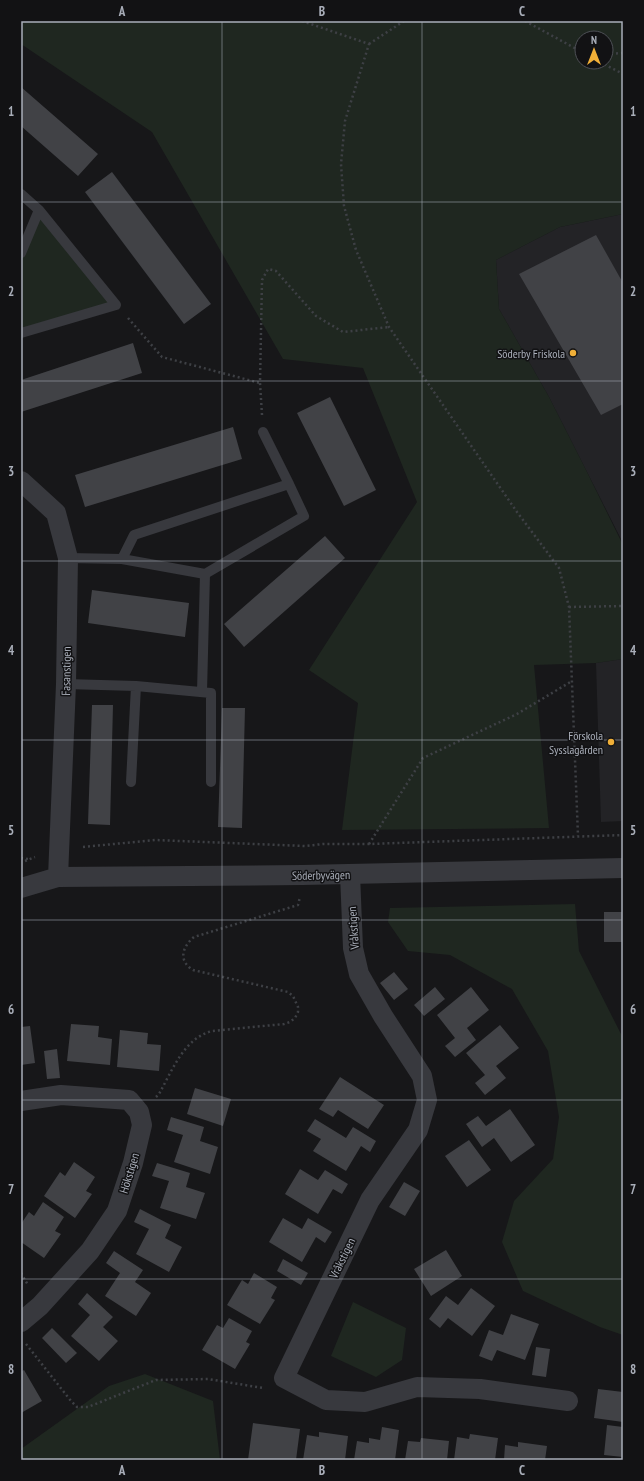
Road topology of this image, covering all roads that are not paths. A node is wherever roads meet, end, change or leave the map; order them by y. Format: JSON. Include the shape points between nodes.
{"nodes":[{"id":1,"x":21,"y":194,"type":"edge"},
{"id":2,"x":39,"y":210,"type":"junction"},
{"id":3,"x":21,"y":253,"type":"edge"},
{"id":4,"x":21,"y":333,"type":"edge"},
{"id":5,"x":263,"y":432,"type":"road end"},
{"id":6,"x":21,"y":481,"type":"edge"},
{"id":7,"x":289,"y":484,"type":"junction"},
{"id":8,"x":68,"y":558,"type":"junction"},
{"id":9,"x":122,"y":559,"type":"junction"},
{"id":10,"x":205,"y":574,"type":"junction"},
{"id":11,"x":66,"y":684,"type":"junction"},
{"id":12,"x":136,"y":686,"type":"junction"},
{"id":13,"x":202,"y":692,"type":"junction"},
{"id":14,"x":131,"y":782,"type":"dead end"},
{"id":15,"x":211,"y":782,"type":"dead end"},
{"id":16,"x":623,"y":868,"type":"edge"},
{"id":17,"x":350,"y":874,"type":"junction"},
{"id":18,"x":58,"y":877,"type":"junction"},
{"id":19,"x":21,"y":888,"type":"edge"},
{"id":20,"x":21,"y":1101,"type":"edge"},
{"id":21,"x":21,"y":1322,"type":"edge"},
{"id":22,"x":568,"y":1401,"type":"dead end"}],
"edges":[{"from":1,"to":2,"type":"lane"},
{"from":2,"to":3,"type":"lane"},
{"from":2,"to":4,"type":"lane","via":[[116,305]]},
{"from":5,"to":7,"type":"lane"},
{"from":6,"to":8,"type":"street","name":"Fasanstigen","via":[[56,513]]},
{"from":7,"to":9,"type":"lane","via":[[134,535]]},
{"from":7,"to":10,"type":"lane","via":[[304,516]]},
{"from":8,"to":9,"type":"lane"},
{"from":8,"to":11,"type":"street","name":"Fasanstigen"},
{"from":9,"to":10,"type":"lane"},
{"from":10,"to":13,"type":"lane"},
{"from":11,"to":12,"type":"lane"},
{"from":11,"to":18,"type":"street","name":"Fasanstigen"},
{"from":12,"to":13,"type":"lane"},
{"from":12,"to":14,"type":"lane"},
{"from":13,"to":15,"type":"lane","via":[[211,693]]},
{"from":16,"to":17,"type":"street","name":"Söderbyvägen"},
{"from":17,"to":18,"type":"street","name":"Söderbyvägen"},
{"from":17,"to":22,"type":"street","name":"Vråkstigen","via":[[353,948],[359,974],[422,1076],[427,1100],[418,1130],[370,1200],[284,1378],[326,1400],[365,1402],[417,1387],[480,1389]]},
{"from":18,"to":19,"type":"street","name":"Söderbyvägen"},
{"from":20,"to":21,"type":"street","name":"Hökstigen","via":[[61,1095],[129,1100],[139,1112],[142,1125],[117,1211],[90,1251],[40,1306]]}]}
